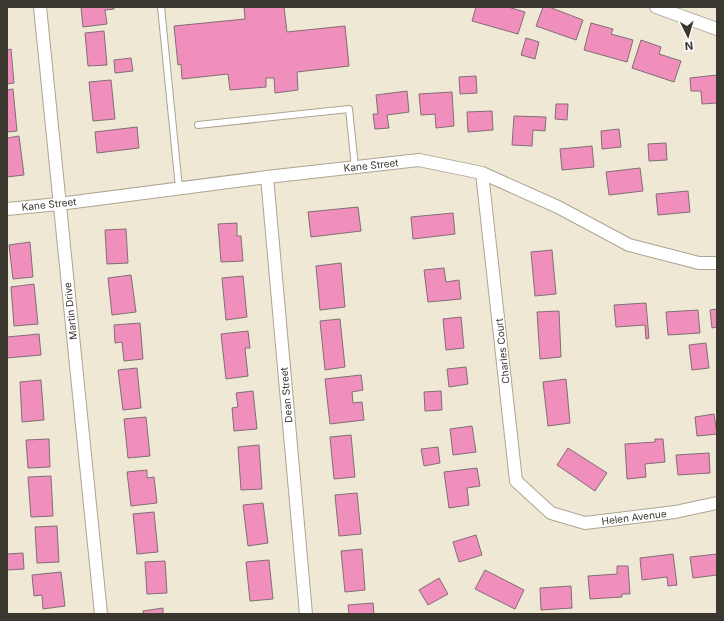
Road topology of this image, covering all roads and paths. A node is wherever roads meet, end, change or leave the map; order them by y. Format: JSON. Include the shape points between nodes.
{"nodes":[{"id":1,"x":40,"y":7,"type":"edge"},
{"id":2,"x":160,"y":7,"type":"edge"},
{"id":3,"x":656,"y":7,"type":"edge"},
{"id":4,"x":717,"y":29,"type":"edge"},
{"id":5,"x":198,"y":125,"type":"dead end"},
{"id":6,"x":355,"y":167,"type":"junction"},
{"id":7,"x":482,"y":173,"type":"junction"},
{"id":8,"x":267,"y":177,"type":"junction"},
{"id":9,"x":179,"y":188,"type":"junction"},
{"id":10,"x":59,"y":204,"type":"junction"},
{"id":11,"x":7,"y":209,"type":"edge"},
{"id":12,"x":717,"y":263,"type":"edge"},
{"id":13,"x":717,"y":504,"type":"edge"},
{"id":14,"x":551,"y":513,"type":"joint"},
{"id":15,"x":101,"y":614,"type":"edge"},
{"id":16,"x":306,"y":614,"type":"edge"}],
"edges":[{"from":1,"to":10,"type":"street","name":"Martin Drive"},
{"from":2,"to":9,"type":"lane"},
{"from":3,"to":4,"type":"street"},
{"from":5,"to":6,"type":"lane","via":[[349,109]]},
{"from":6,"to":7,"type":"street","name":"Kane Street","via":[[419,160]]},
{"from":6,"to":8,"type":"street","name":"Kane Street"},
{"from":7,"to":12,"type":"street","name":"Kane Street","via":[[558,207],[629,246],[699,263]]},
{"from":7,"to":14,"type":"street","name":"Charles Court","via":[[516,481]]},
{"from":8,"to":9,"type":"street","name":"Kane Street"},
{"from":8,"to":16,"type":"street","name":"Dean Street"},
{"from":9,"to":10,"type":"street","name":"Kane Street"},
{"from":10,"to":11,"type":"street","name":"Kane Street"},
{"from":10,"to":15,"type":"street","name":"Martin Drive"},
{"from":13,"to":14,"type":"street","name":"Helen Avenue","via":[[675,512],[585,522]]}]}
